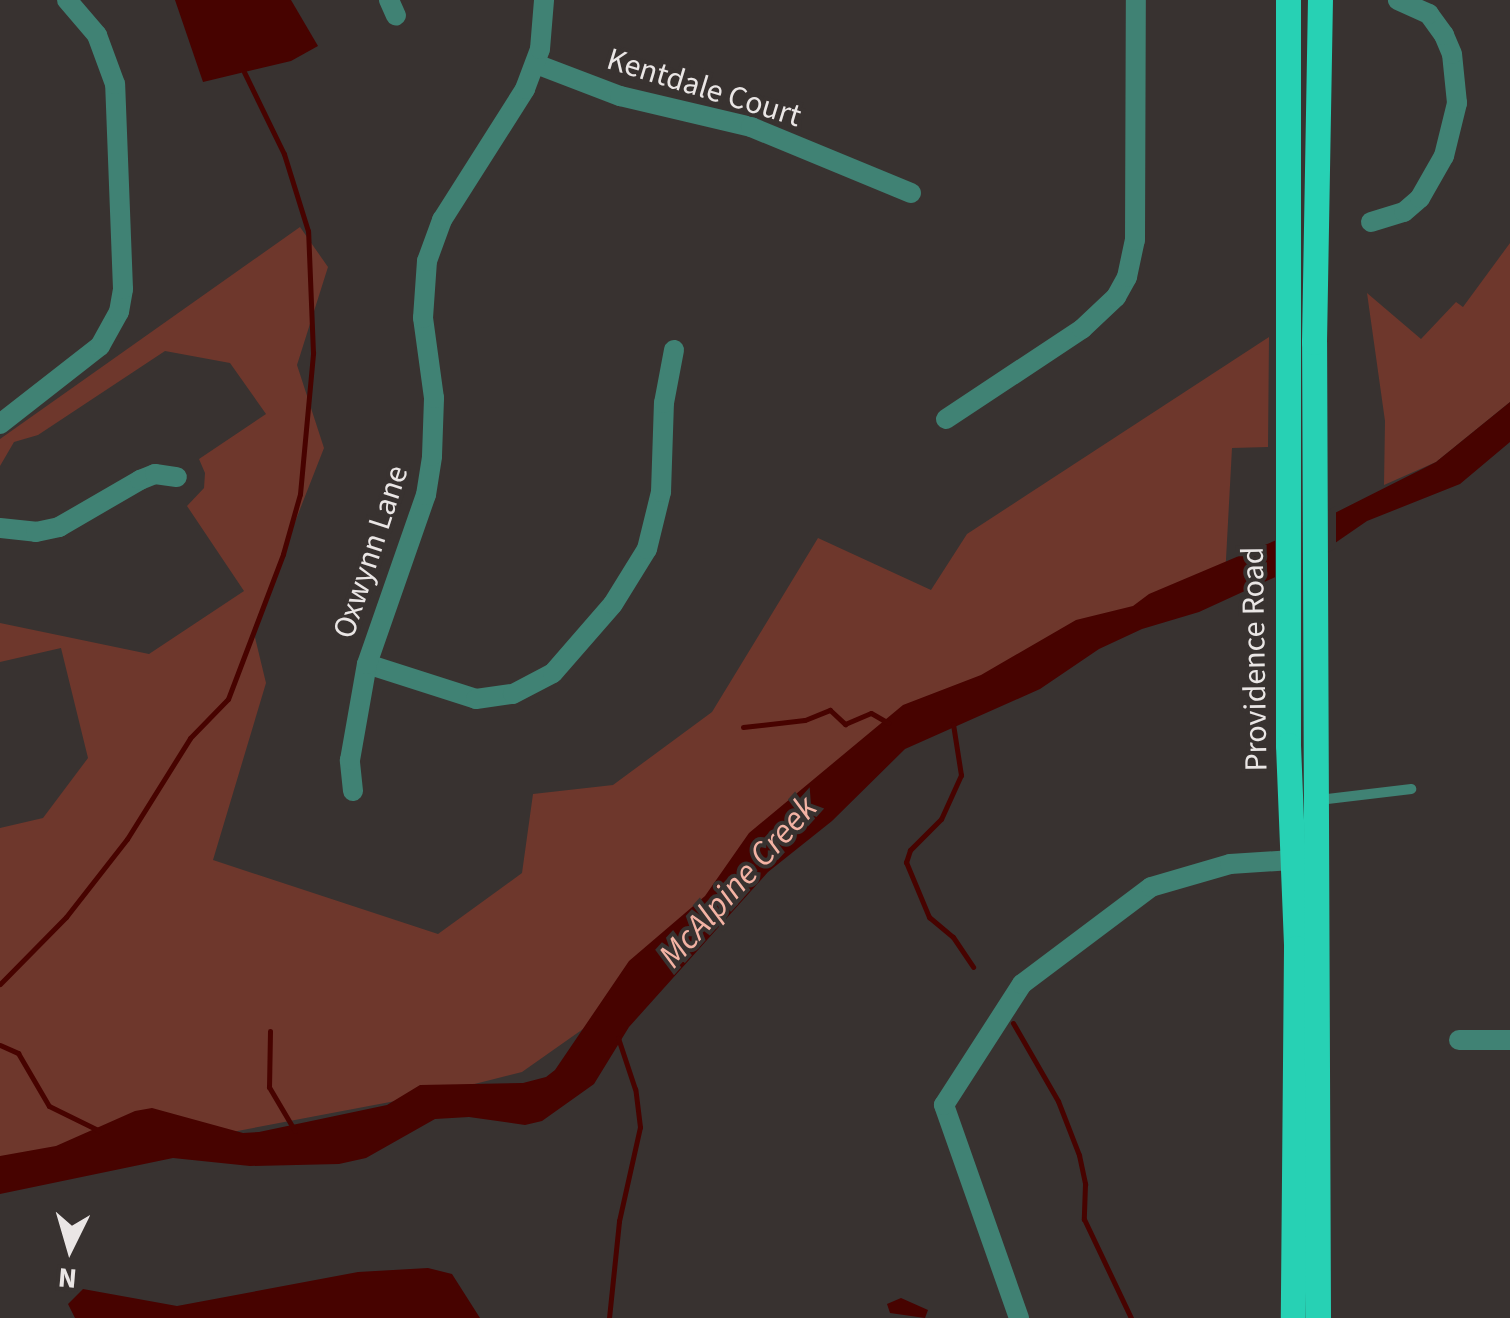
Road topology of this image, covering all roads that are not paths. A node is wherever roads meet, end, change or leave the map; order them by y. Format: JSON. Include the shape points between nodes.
{"nodes":[{"id":1,"x":67,"y":0,"type":"edge"},
{"id":2,"x":544,"y":0,"type":"edge"},
{"id":3,"x":1136,"y":0,"type":"edge"},
{"id":4,"x":1288,"y":0,"type":"edge"},
{"id":5,"x":1320,"y":0,"type":"edge"},
{"id":6,"x":1398,"y":0,"type":"edge"},
{"id":7,"x":1435,"y":7,"type":"edge"},
{"id":8,"x":536,"y":64,"type":"junction"},
{"id":9,"x":911,"y":192,"type":"dead end"},
{"id":10,"x":1371,"y":222,"type":"dead end"},
{"id":11,"x":674,"y":350,"type":"dead end"},
{"id":12,"x":3,"y":416,"type":"edge"},
{"id":13,"x":946,"y":419,"type":"dead end"},
{"id":14,"x":177,"y":477,"type":"dead end"},
{"id":15,"x":0,"y":528,"type":"edge"},
{"id":16,"x":367,"y":664,"type":"junction"},
{"id":17,"x":1411,"y":789,"type":"dead end"},
{"id":18,"x":353,"y":792,"type":"dead end"},
{"id":19,"x":1319,"y":800,"type":"junction"},
{"id":20,"x":1292,"y":860,"type":"junction"},
{"id":21,"x":1459,"y":1040,"type":"dead end"},
{"id":22,"x":1510,"y":1040,"type":"edge"},
{"id":23,"x":1020,"y":1318,"type":"edge"},
{"id":24,"x":1293,"y":1318,"type":"edge"},
{"id":25,"x":1318,"y":1318,"type":"edge"}],
"edges":[{"from":1,"to":12,"type":"street","via":[[98,35],[115,84],[123,289],[100,346]]},
{"from":2,"to":8,"type":"street","name":"Oxwynn Lane"},
{"from":3,"to":13,"type":"street","via":[[1135,240],[1128,277],[1090,323]]},
{"from":4,"to":20,"type":"main road","name":"Providence Road"},
{"from":5,"to":19,"type":"main road","name":"Providence Road"},
{"from":6,"to":7,"type":"street"},
{"from":7,"to":10,"type":"street","via":[[1452,54],[1453,131],[1420,198],[1404,212]]},
{"from":8,"to":9,"type":"street","name":"Kentdale Court","via":[[620,96],[751,127]]},
{"from":8,"to":16,"type":"street","name":"Oxwynn Lane","via":[[442,220],[427,261],[423,318],[434,398],[432,456],[426,495]]},
{"from":11,"to":16,"type":"street","via":[[664,403],[661,492],[647,549],[613,604],[553,673],[512,694],[476,698]]},
{"from":14,"to":15,"type":"street","via":[[140,480],[59,527]]},
{"from":16,"to":18,"type":"street","name":"Oxwynn Lane","via":[[350,760]]},
{"from":17,"to":19,"type":"lane"},
{"from":19,"to":25,"type":"main road","name":"Providence Road"},
{"from":20,"to":23,"type":"street","via":[[1230,864],[1151,887],[1022,984],[952,1092],[944,1106]]},
{"from":20,"to":24,"type":"main road","name":"Providence Road"},
{"from":21,"to":22,"type":"street"}]}
